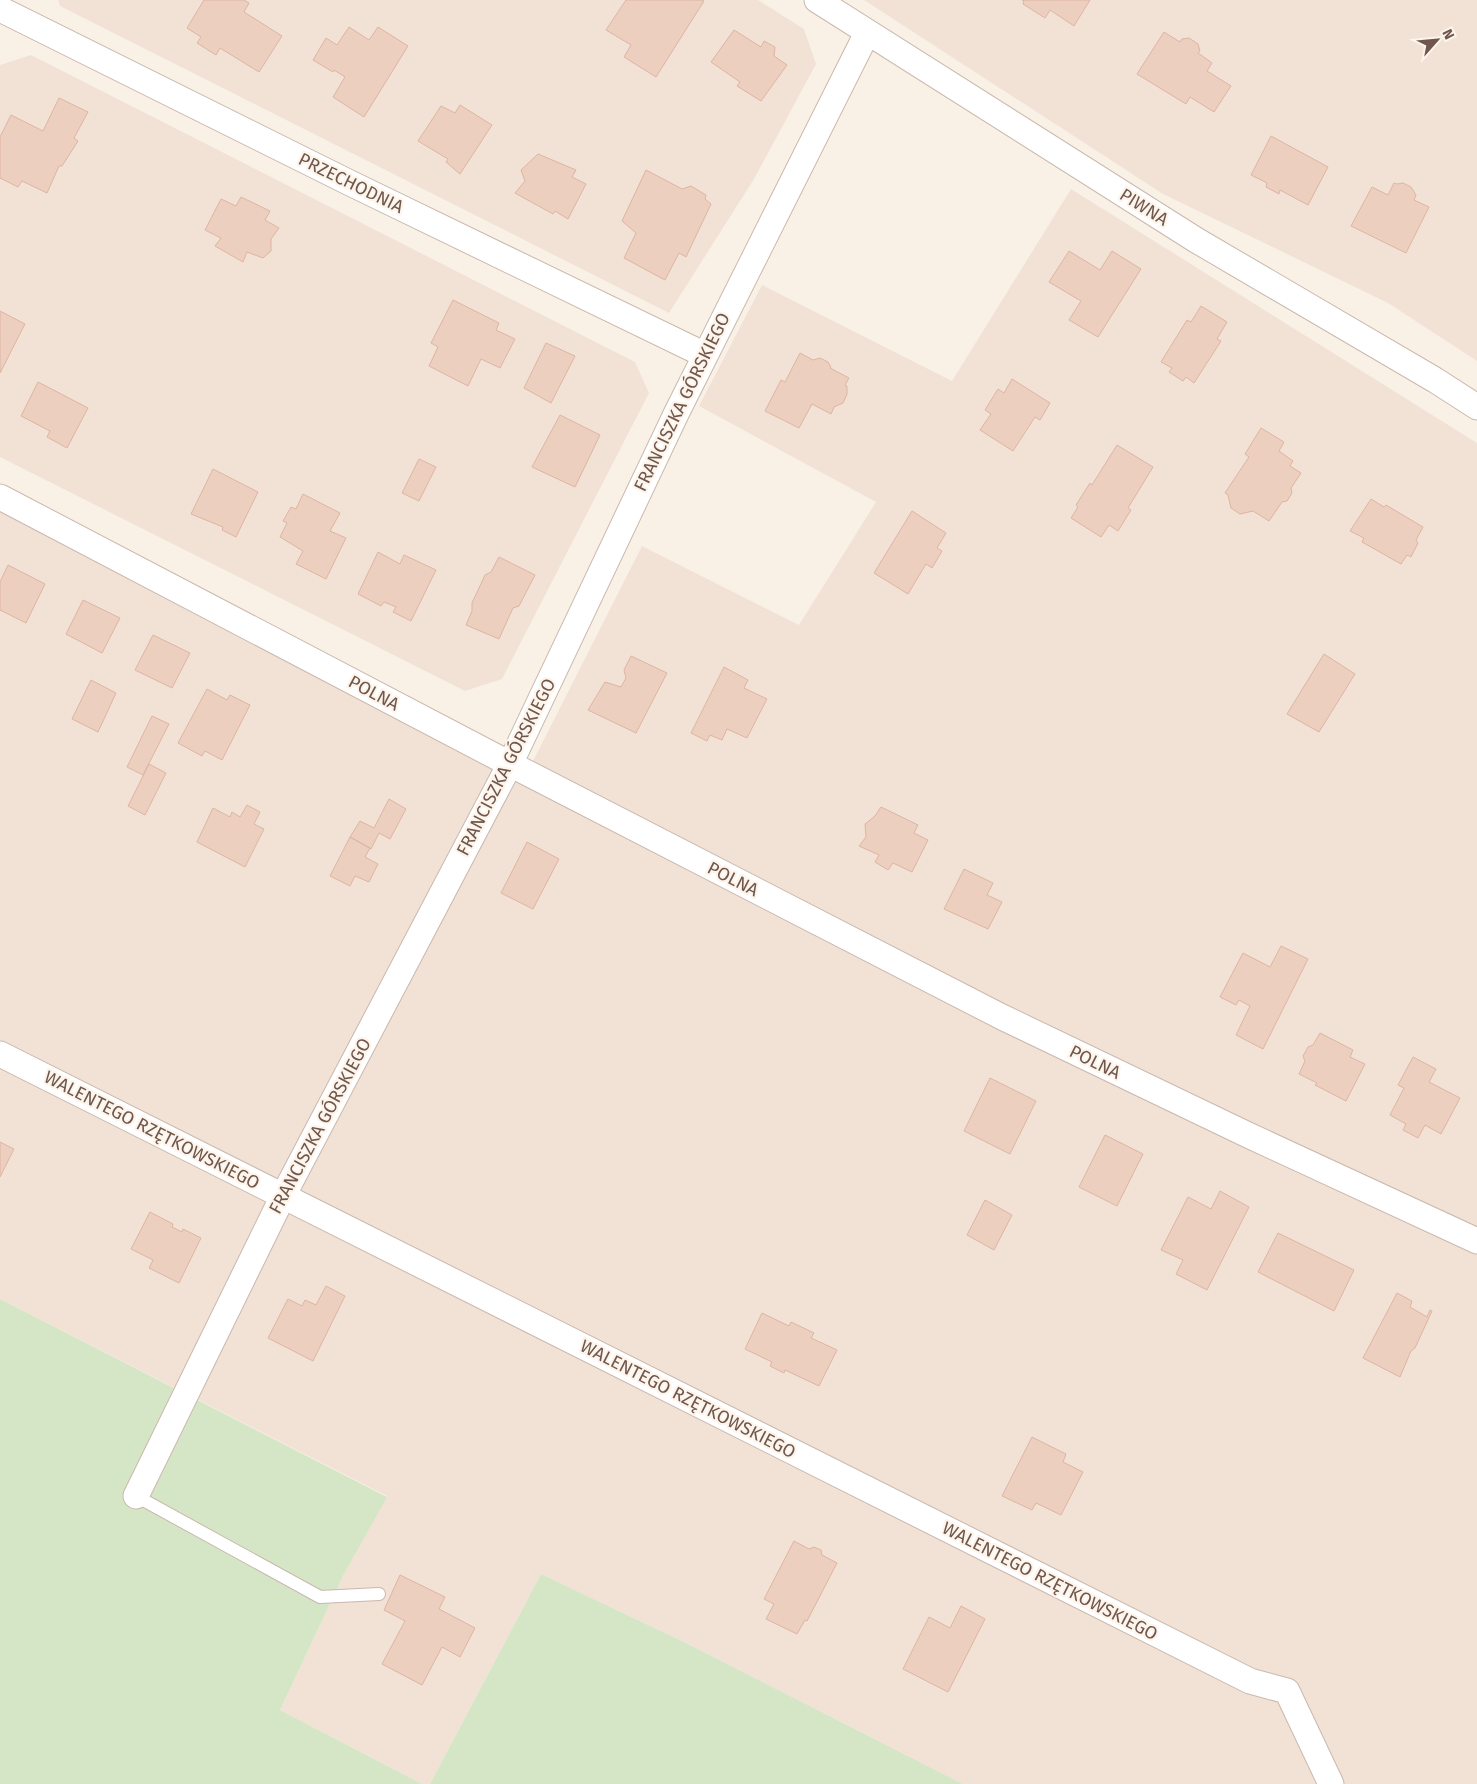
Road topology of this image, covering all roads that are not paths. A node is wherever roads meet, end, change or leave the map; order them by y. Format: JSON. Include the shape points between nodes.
{"nodes":[{"id":1,"x":817,"y":0,"type":"edge"},
{"id":2,"x":0,"y":9,"type":"edge"},
{"id":3,"x":867,"y":32,"type":"junction"},
{"id":4,"x":705,"y":355,"type":"junction"},
{"id":5,"x":1477,"y":407,"type":"edge"},
{"id":6,"x":0,"y":497,"type":"edge"},
{"id":7,"x":510,"y":764,"type":"junction"},
{"id":8,"x":0,"y":1054,"type":"edge"},
{"id":9,"x":283,"y":1196,"type":"junction"},
{"id":10,"x":1477,"y":1240,"type":"edge"},
{"id":11,"x":136,"y":1496,"type":"joint"},
{"id":12,"x":379,"y":1594,"type":"dead end"},
{"id":13,"x":1331,"y":1784,"type":"edge"}],
"edges":[{"from":1,"to":3,"type":"street","name":"PIWNA"},
{"from":2,"to":4,"type":"street","name":"PRZECHODNIA","via":[[359,188]]},
{"from":3,"to":4,"type":"street","name":"FRANCISZKA GÓRSKIEGO"},
{"from":3,"to":5,"type":"street","name":"PIWNA","via":[[1196,240]]},
{"from":4,"to":7,"type":"street","name":"FRANCISZKA GÓRSKIEGO"},
{"from":6,"to":7,"type":"street","name":"POLNA"},
{"from":7,"to":9,"type":"street","name":"FRANCISZKA GÓRSKIEGO"},
{"from":7,"to":10,"type":"street","name":"POLNA","via":[[1002,1017]]},
{"from":8,"to":9,"type":"street","name":"WALENTEGO RZĘTKOWSKIEGO"},
{"from":9,"to":11,"type":"street","name":"FRANCISZKA GÓRSKIEGO"},
{"from":9,"to":13,"type":"street","name":"WALENTEGO RZĘTKOWSKIEGO","via":[[1250,1681],[1287,1691]]},
{"from":11,"to":12,"type":"lane","via":[[320,1597]]}]}
